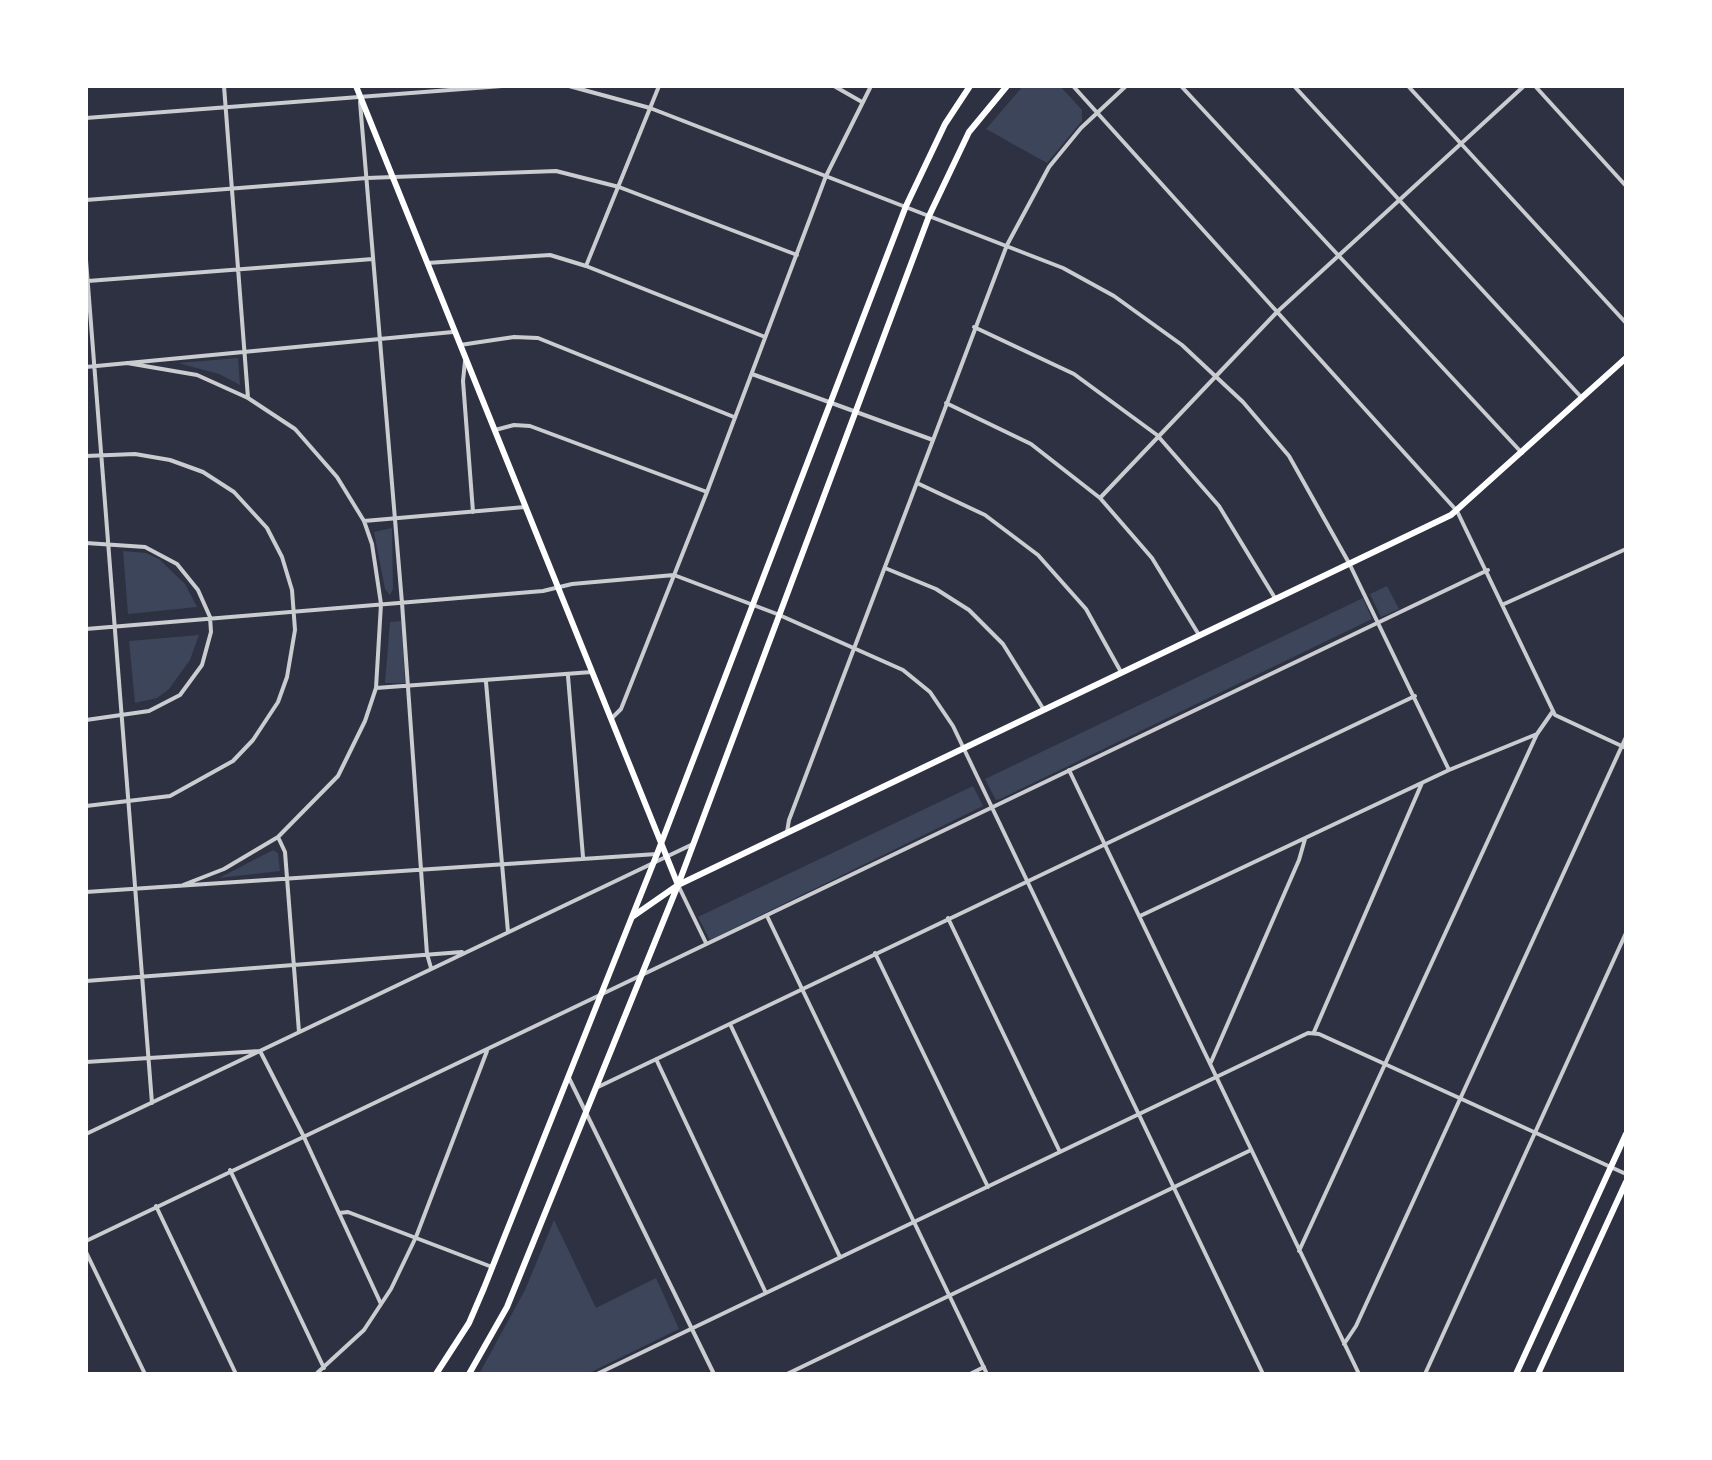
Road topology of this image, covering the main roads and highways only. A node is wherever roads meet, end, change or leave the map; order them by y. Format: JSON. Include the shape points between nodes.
{"nodes":[{"id":1,"x":356,"y":86,"type":"edge"},
{"id":2,"x":970,"y":86,"type":"edge"},
{"id":3,"x":1007,"y":86,"type":"edge"},
{"id":4,"x":1626,"y":358,"type":"edge"},
{"id":5,"x":661,"y":843,"type":"junction"},
{"id":6,"x":678,"y":885,"type":"junction"},
{"id":7,"x":630,"y":919,"type":"junction"},
{"id":8,"x":1626,"y":1134,"type":"edge"},
{"id":9,"x":1626,"y":1182,"type":"edge"},
{"id":10,"x":436,"y":1374,"type":"edge"},
{"id":11,"x":469,"y":1374,"type":"edge"},
{"id":12,"x":1516,"y":1374,"type":"edge"},
{"id":13,"x":1538,"y":1374,"type":"edge"}],
"edges":[{"from":1,"to":5,"type":"main road"},
{"from":2,"to":5,"type":"main road","via":[[945,124],[906,206]]},
{"from":3,"to":6,"type":"main road","via":[[969,132],[929,216]]},
{"from":4,"to":6,"type":"main road","via":[[1457,511]]},
{"from":5,"to":6,"type":"main road"},
{"from":5,"to":7,"type":"main road"},
{"from":6,"to":7,"type":"main road"},
{"from":6,"to":11,"type":"main road","via":[[507,1307]]},
{"from":7,"to":10,"type":"main road","via":[[469,1323]]},
{"from":8,"to":12,"type":"main road"},
{"from":9,"to":13,"type":"main road"}]}
